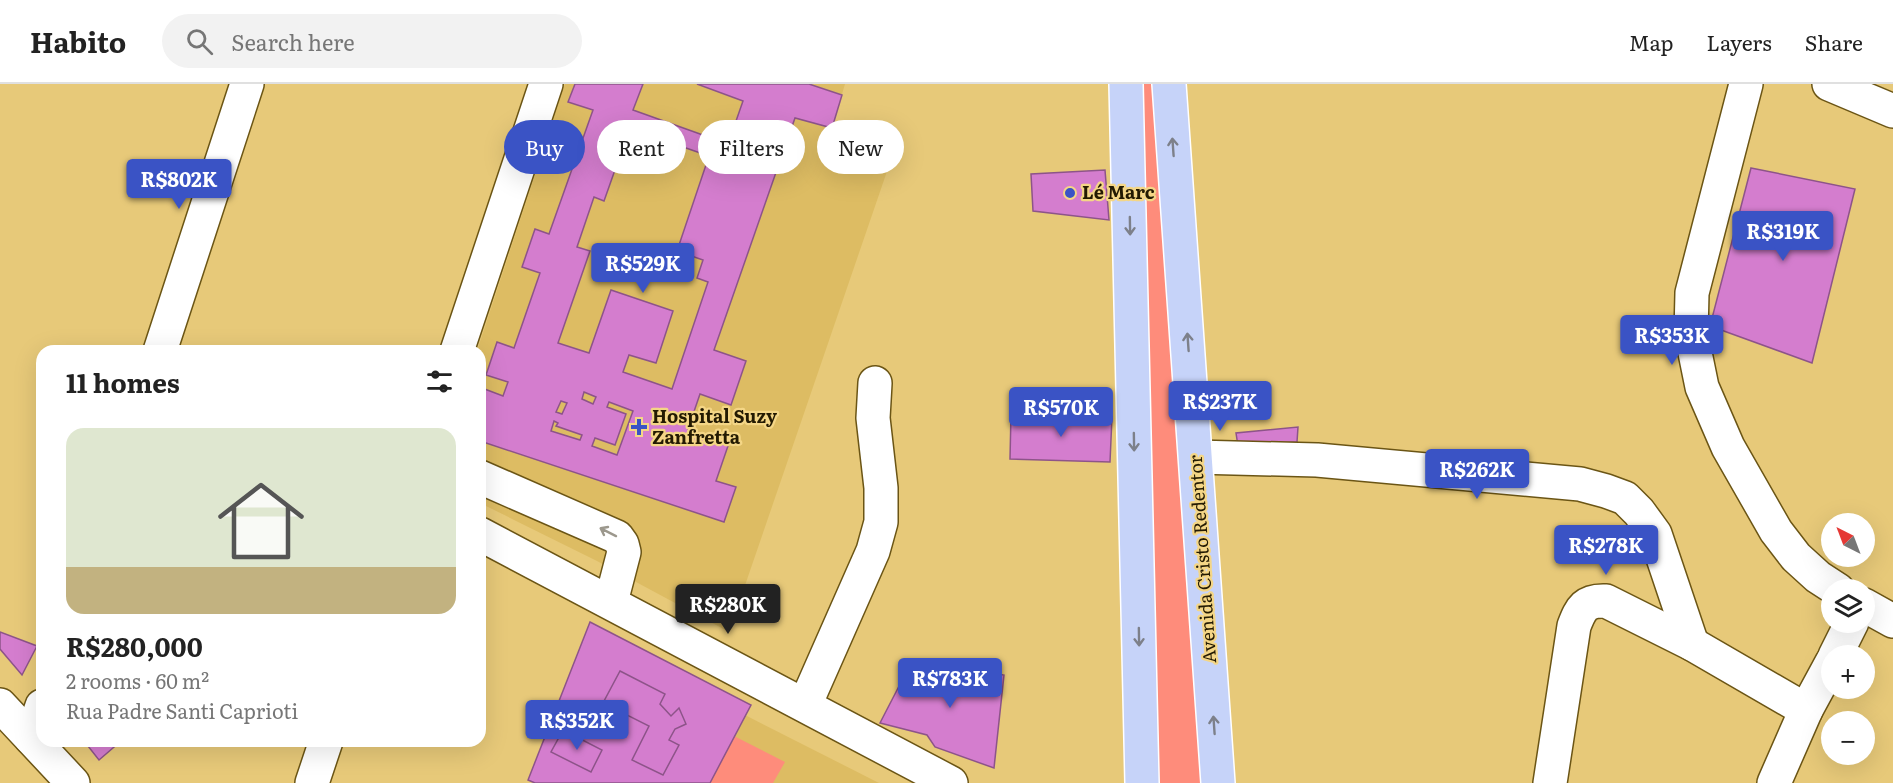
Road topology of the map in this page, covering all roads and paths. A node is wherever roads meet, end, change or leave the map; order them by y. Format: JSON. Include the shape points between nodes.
{"nodes":[{"id":1,"x":247,"y":84,"type":"edge"},
{"id":2,"x":546,"y":84,"type":"edge"},
{"id":3,"x":1169,"y":84,"type":"edge"},
{"id":4,"x":1746,"y":84,"type":"edge"},
{"id":5,"x":1829,"y":84,"type":"edge"},
{"id":6,"x":1125,"y":85,"type":"edge"},
{"id":7,"x":1879,"y":99,"type":"edge"},
{"id":8,"x":162,"y":345,"type":"edge"},
{"id":9,"x":458,"y":345,"type":"edge"},
{"id":10,"x":875,"y":382,"type":"dead end"},
{"id":11,"x":1196,"y":457,"type":"junction"},
{"id":12,"x":486,"y":480,"type":"edge"},
{"id":13,"x":486,"y":537,"type":"edge"},
{"id":14,"x":1821,"y":580,"type":"edge"},
{"id":15,"x":611,"y":602,"type":"junction"},
{"id":16,"x":1875,"y":611,"type":"edge"},
{"id":17,"x":1893,"y":621,"type":"edge"},
{"id":18,"x":1692,"y":644,"type":"junction"},
{"id":19,"x":1821,"y":682,"type":"edge"},
{"id":20,"x":805,"y":705,"type":"junction"},
{"id":21,"x":1,"y":707,"type":"edge"},
{"id":22,"x":1806,"y":710,"type":"junction"},
{"id":23,"x":36,"y":723,"type":"edge"},
{"id":24,"x":31,"y":738,"type":"junction"},
{"id":25,"x":36,"y":743,"type":"edge"},
{"id":26,"x":39,"y":747,"type":"edge"},
{"id":27,"x":324,"y":747,"type":"edge"},
{"id":28,"x":73,"y":783,"type":"edge"},
{"id":29,"x":312,"y":783,"type":"edge"},
{"id":30,"x":951,"y":783,"type":"edge"},
{"id":31,"x":1142,"y":783,"type":"edge"},
{"id":32,"x":1218,"y":783,"type":"edge"},
{"id":33,"x":1550,"y":783,"type":"edge"},
{"id":34,"x":1774,"y":783,"type":"edge"}],
"edges":[{"from":1,"to":8,"type":"street"},
{"from":2,"to":9,"type":"street"},
{"from":11,"to":3,"type":"main road","name":"Avenida Cristo Redentor","one_way":true},
{"from":4,"to":14,"type":"street","via":[[1692,293],[1691,333],[1702,387],[1728,447],[1776,531]]},
{"from":5,"to":7,"type":"street"},
{"from":6,"to":31,"type":"main road","one_way":true},
{"from":10,"to":20,"type":"street","via":[[873,418],[881,522],[873,551]]},
{"from":11,"to":18,"type":"street","via":[[1317,460],[1580,484],[1625,498],[1655,534]]},
{"from":32,"to":11,"type":"main road","name":"Avenida Cristo Redentor","one_way":true},
{"from":15,"to":12,"type":"street","one_way":true,"via":[[624,552],[617,537]]},
{"from":13,"to":15,"type":"street"},
{"from":15,"to":20,"type":"street"},
{"from":16,"to":17,"type":"street"},
{"from":18,"to":22,"type":"street"},
{"from":18,"to":33,"type":"street","via":[[1606,601],[1587,604],[1574,626]]},
{"from":19,"to":22,"type":"street"},
{"from":20,"to":30,"type":"street"},
{"from":21,"to":24,"type":"street"},
{"from":22,"to":34,"type":"street"},
{"from":23,"to":24,"type":"street"},
{"from":24,"to":25,"type":"street"},
{"from":26,"to":28,"type":"street"},
{"from":27,"to":29,"type":"street"}]}
